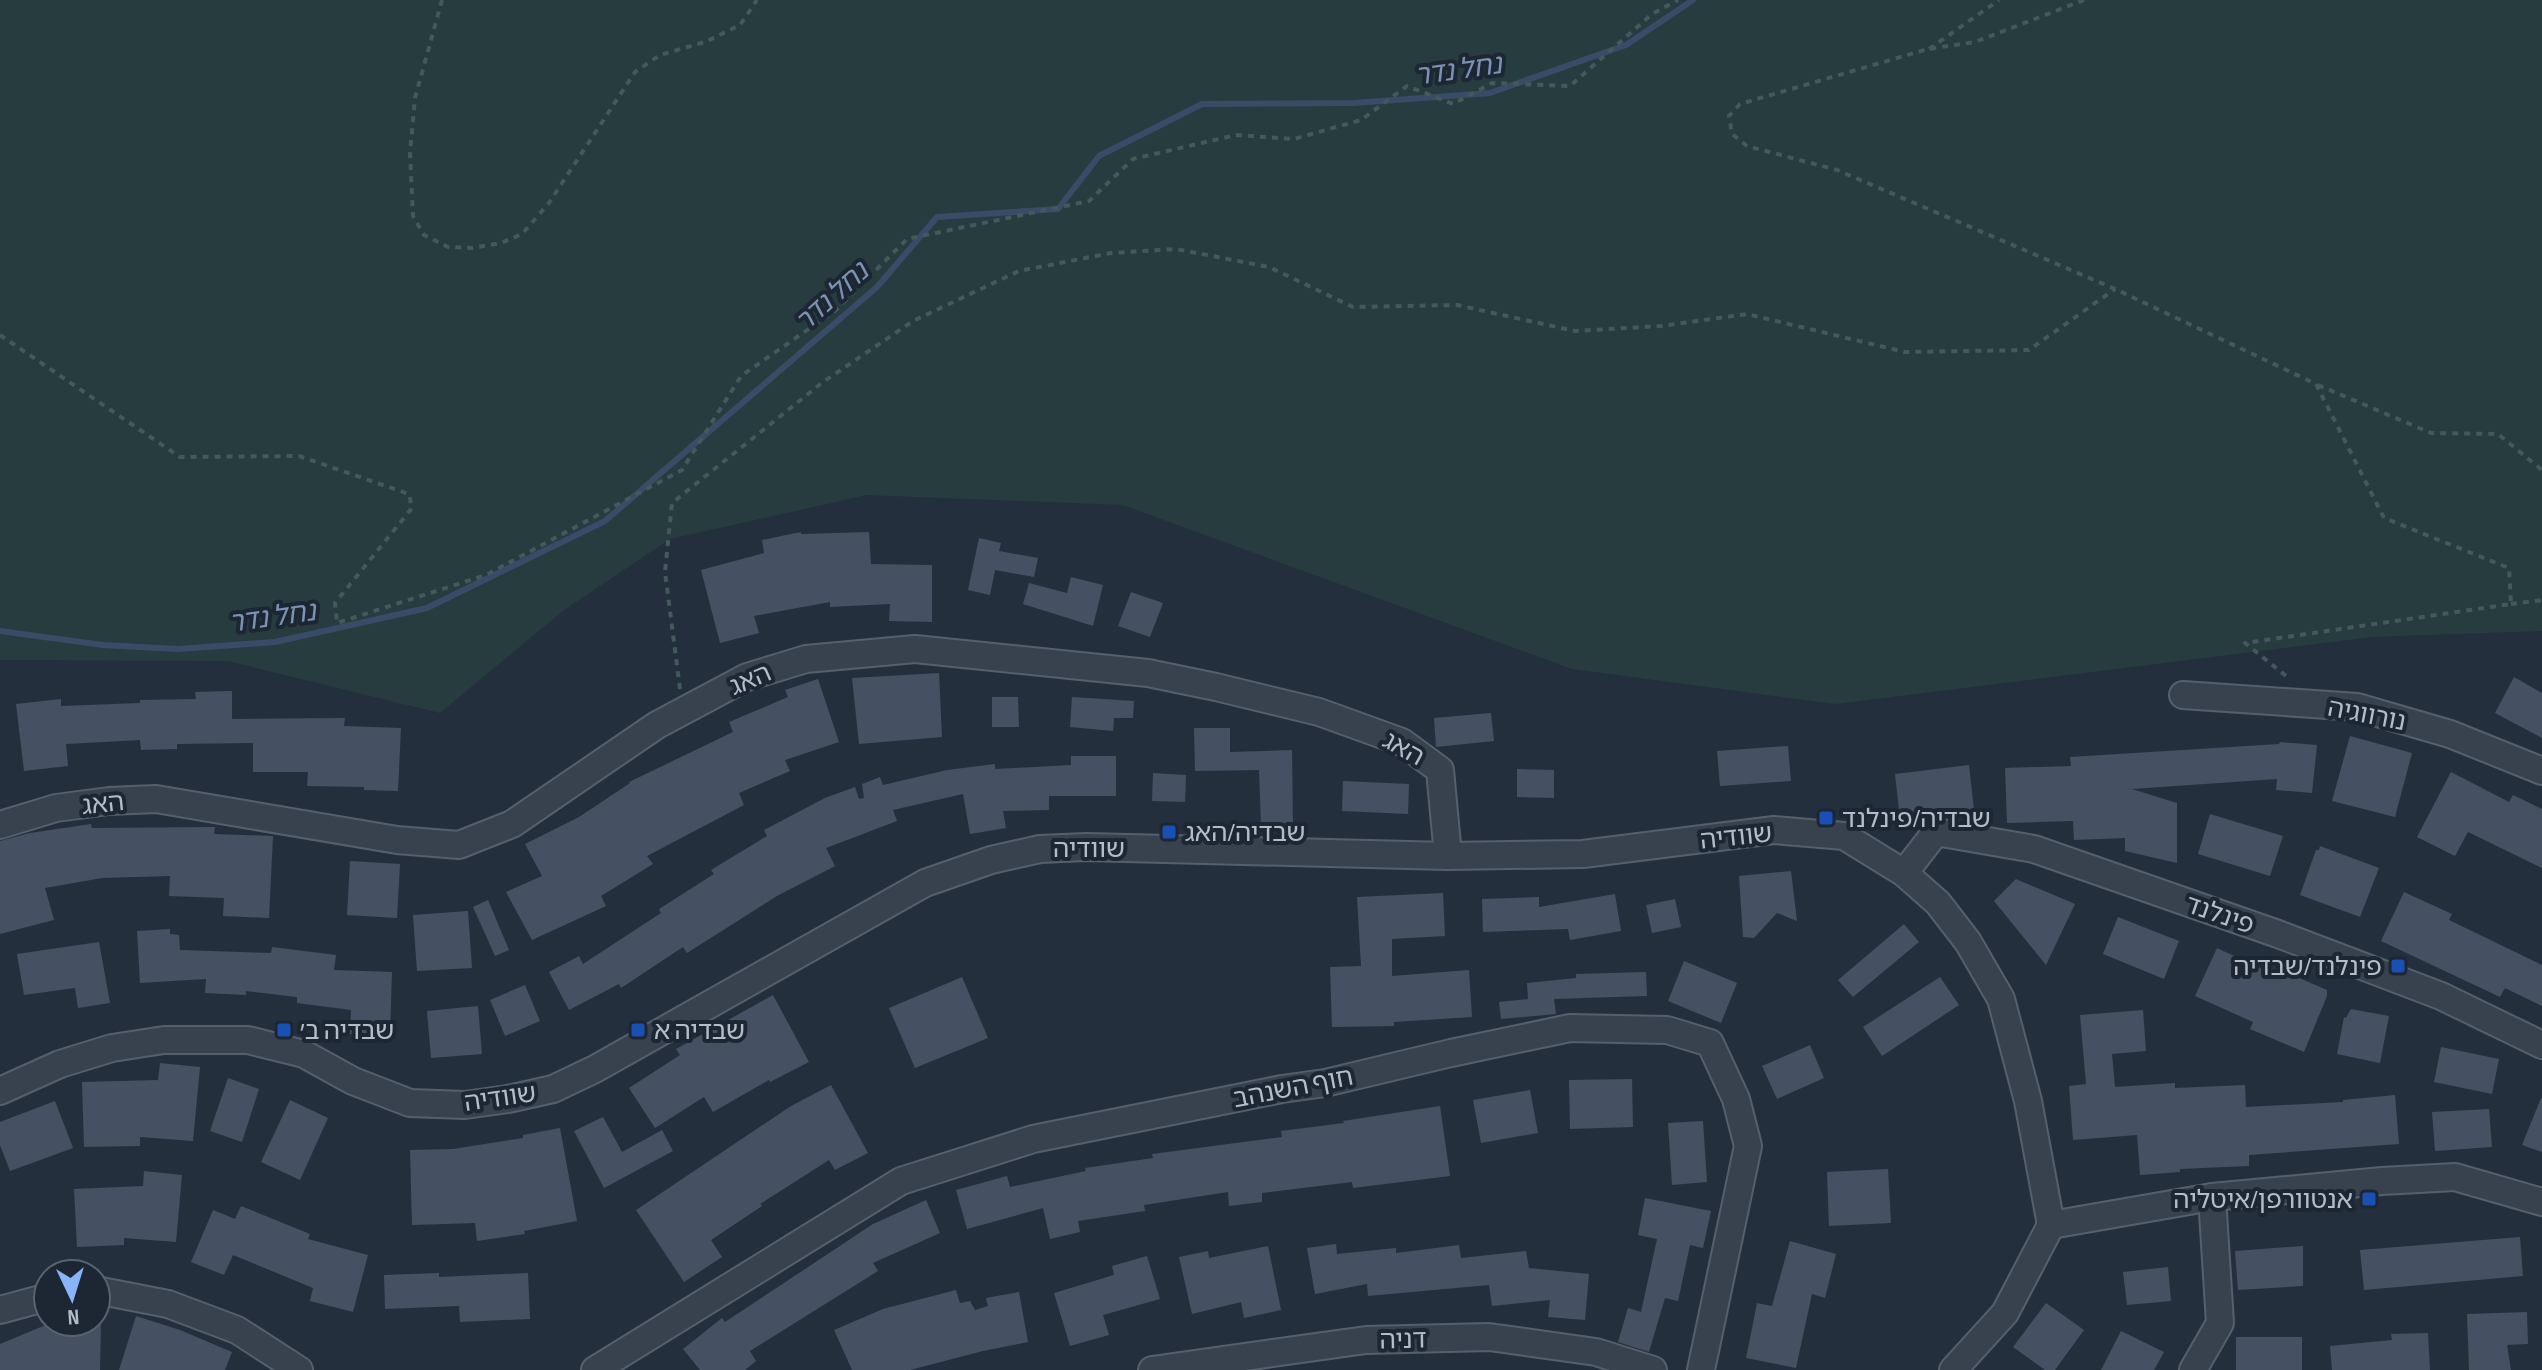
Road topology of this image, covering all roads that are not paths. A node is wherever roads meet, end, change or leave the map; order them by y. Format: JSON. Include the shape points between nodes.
{"nodes":[{"id":1,"x":2183,"y":695,"type":"dead end"},
{"id":2,"x":2542,"y":771,"type":"edge"},
{"id":3,"x":0,"y":825,"type":"edge"},
{"id":4,"x":1448,"y":856,"type":"junction"},
{"id":5,"x":1904,"y":873,"type":"junction"},
{"id":6,"x":2542,"y":1045,"type":"edge"},
{"id":7,"x":0,"y":1091,"type":"edge"},
{"id":8,"x":2212,"y":1197,"type":"junction"},
{"id":9,"x":2542,"y":1202,"type":"edge"},
{"id":10,"x":2051,"y":1225,"type":"junction"},
{"id":11,"x":112,"y":1293,"type":"edge"},
{"id":12,"x":32,"y":1301,"type":"edge"},
{"id":13,"x":0,"y":1310,"type":"edge"},
{"id":14,"x":299,"y":1370,"type":"edge"},
{"id":15,"x":595,"y":1370,"type":"edge"},
{"id":16,"x":1152,"y":1370,"type":"edge"},
{"id":17,"x":1653,"y":1370,"type":"edge"},
{"id":18,"x":1701,"y":1370,"type":"edge"},
{"id":19,"x":1953,"y":1370,"type":"edge"},
{"id":20,"x":2193,"y":1370,"type":"edge"}],
"edges":[{"from":1,"to":2,"type":"street","name":"נורווגיה","via":[[2357,707],[2450,734]]},
{"from":3,"to":4,"type":"street","name":"האג","via":[[56,808],[156,799],[397,840],[459,845],[512,824],[657,725],[747,677],[806,659],[915,649],[1148,673],[1319,712],[1402,742],[1440,770]]},
{"from":4,"to":5,"type":"street","name":"שוודיה","via":[[1583,854],[1774,830],[1844,836]]},
{"from":4,"to":7,"type":"street","name":"שוודיה","via":[[1086,847],[1040,849],[991,860],[925,883],[581,1076],[508,1099],[465,1105],[410,1103],[304,1054],[248,1040],[164,1040],[112,1048]]},
{"from":5,"to":6,"type":"street","name":"פינלנד","via":[[1936,832],[2034,849],[2441,996]]},
{"from":5,"to":10,"type":"street","name":"שוודיה","via":[[1938,903],[2001,999],[2028,1101]]},
{"from":8,"to":9,"type":"street","via":[[2455,1177]]},
{"from":8,"to":10,"type":"street"},
{"from":8,"to":20,"type":"street","via":[[2220,1323]]},
{"from":10,"to":19,"type":"street","via":[[2005,1313]]},
{"from":11,"to":14,"type":"street","via":[[168,1304],[237,1330]]},
{"from":12,"to":13,"type":"street"},
{"from":15,"to":18,"type":"street","name":"חוף השנהב","via":[[901,1181],[1033,1139],[1325,1083],[1570,1028],[1667,1030],[1710,1043],[1736,1099],[1748,1146]]},
{"from":16,"to":17,"type":"street","name":"דניה","via":[[1366,1340],[1489,1337],[1596,1352]]}]}
